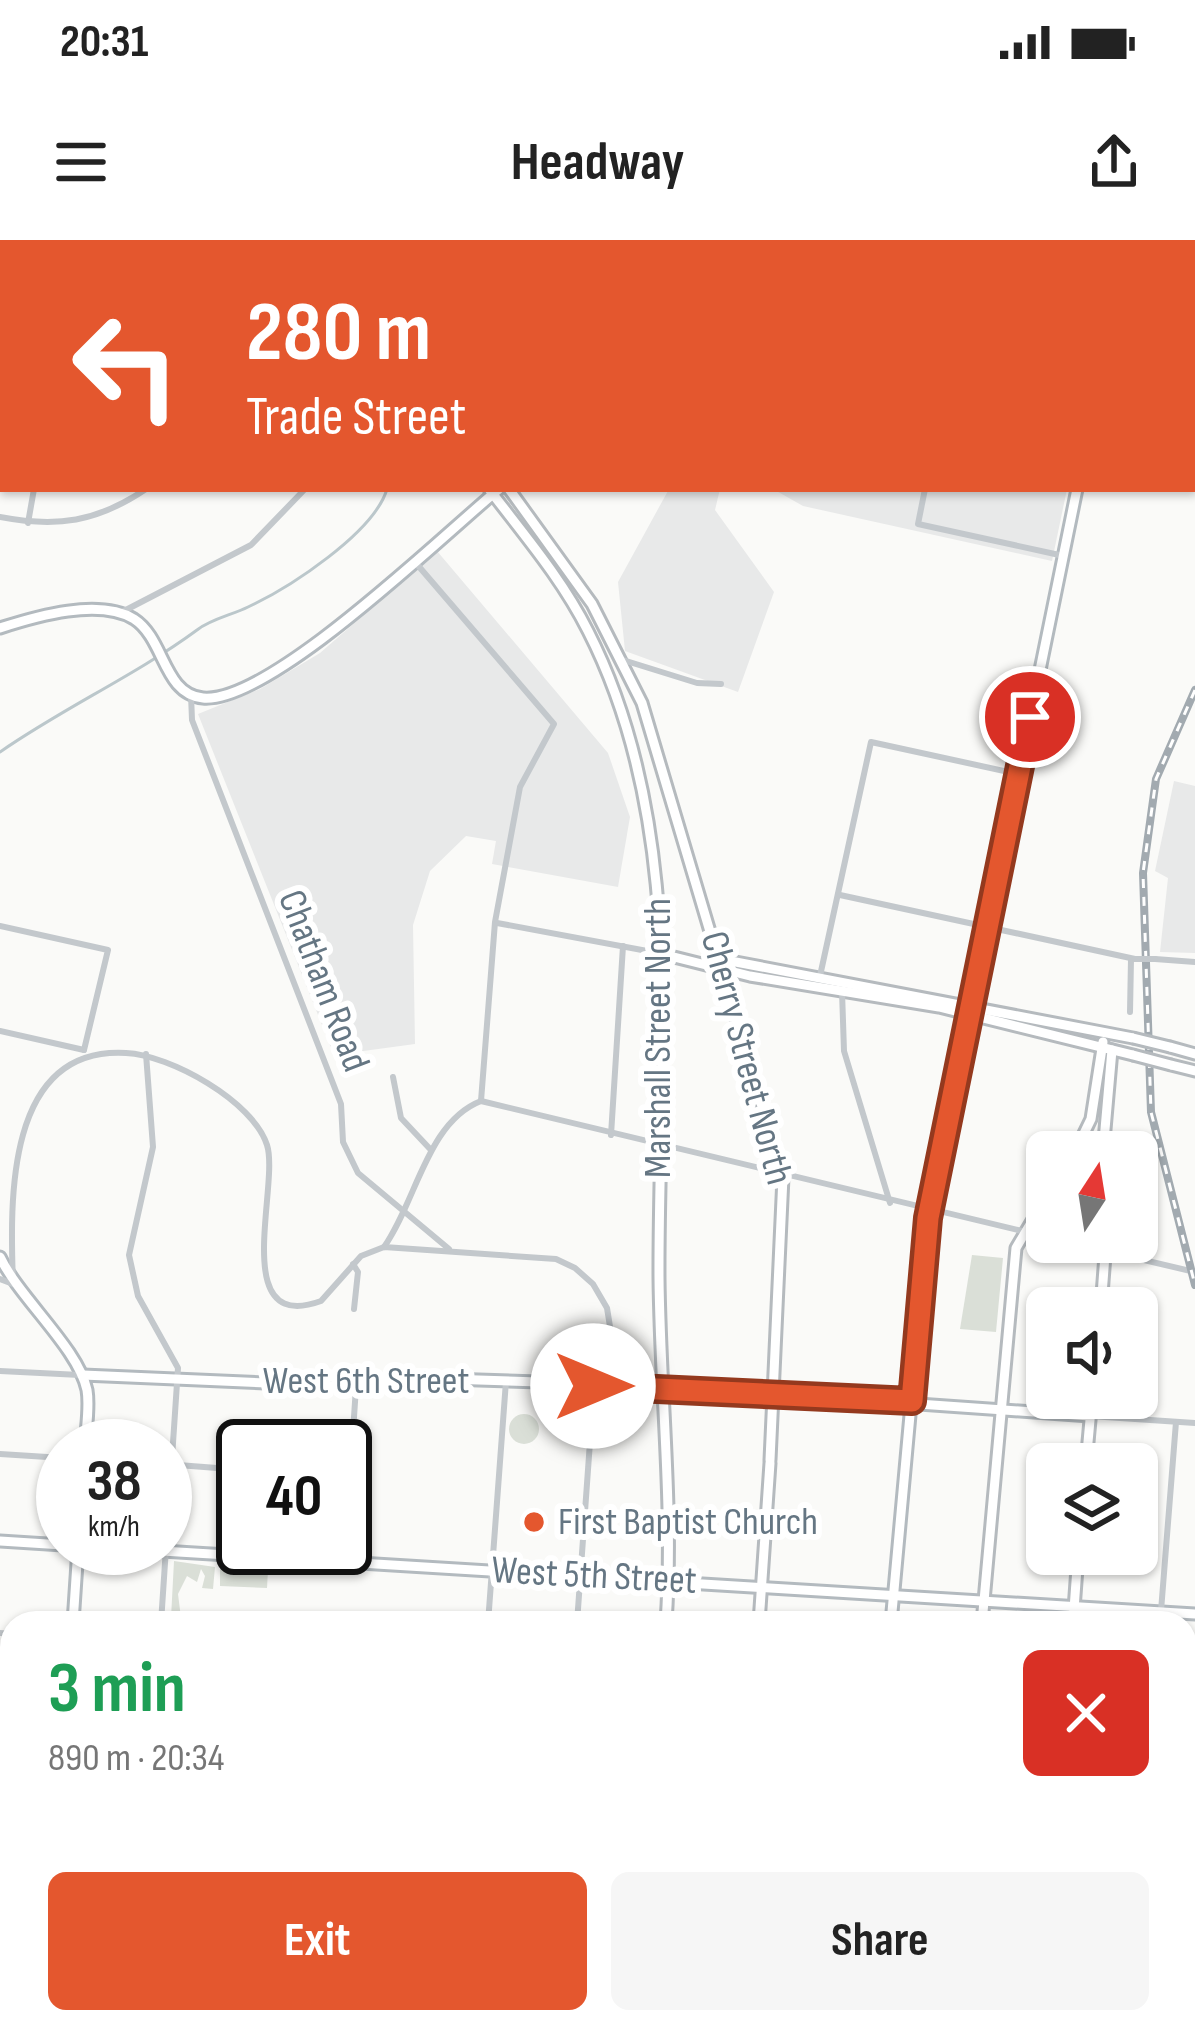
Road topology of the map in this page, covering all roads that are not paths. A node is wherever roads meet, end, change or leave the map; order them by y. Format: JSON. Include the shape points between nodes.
{"nodes":[{"id":1,"x":33,"y":492,"type":"edge"},
{"id":2,"x":140,"y":492,"type":"edge"},
{"id":3,"x":300,"y":492,"type":"edge"},
{"id":4,"x":493,"y":492,"type":"edge"},
{"id":5,"x":495,"y":492,"type":"edge"},
{"id":6,"x":511,"y":492,"type":"edge"},
{"id":7,"x":924,"y":492,"type":"edge"},
{"id":8,"x":1076,"y":492,"type":"edge"},
{"id":9,"x":0,"y":517,"type":"edge"},
{"id":10,"x":28,"y":523,"type":"junction"},
{"id":11,"x":1064,"y":556,"type":"junction"},
{"id":12,"x":414,"y":560,"type":"junction"},
{"id":13,"x":119,"y":613,"type":"junction"},
{"id":14,"x":0,"y":628,"type":"edge"},
{"id":15,"x":622,"y":660,"type":"junction"},
{"id":16,"x":721,"y":684,"type":"dead end"},
{"id":17,"x":190,"y":695,"type":"junction"},
{"id":18,"x":1018,"y":774,"type":"junction"},
{"id":19,"x":838,"y":895,"type":"junction"},
{"id":20,"x":495,"y":922,"type":"junction"},
{"id":21,"x":0,"y":926,"type":"edge"},
{"id":22,"x":986,"y":928,"type":"junction"},
{"id":23,"x":623,"y":946,"type":"junction"},
{"id":24,"x":658,"y":953,"type":"junction"},
{"id":25,"x":1133,"y":959,"type":"junction"},
{"id":26,"x":721,"y":962,"type":"junction"},
{"id":27,"x":1195,"y":962,"type":"edge"},
{"id":28,"x":750,"y":976,"type":"junction"},
{"id":29,"x":820,"y":976,"type":"junction"},
{"id":30,"x":842,"y":989,"type":"junction"},
{"id":31,"x":732,"y":1000,"type":"junction"},
{"id":32,"x":968,"y":1009,"type":"junction"},
{"id":33,"x":1130,"y":1012,"type":"dead end"},
{"id":34,"x":0,"y":1031,"type":"edge"},
{"id":35,"x":1108,"y":1032,"type":"junction"},
{"id":36,"x":1106,"y":1049,"type":"junction"},
{"id":37,"x":84,"y":1050,"type":"junction"},
{"id":38,"x":94,"y":1053,"type":"junction"},
{"id":39,"x":146,"y":1054,"type":"junction"},
{"id":40,"x":1195,"y":1054,"type":"edge"},
{"id":41,"x":1195,"y":1071,"type":"edge"},
{"id":42,"x":393,"y":1077,"type":"dead end"},
{"id":43,"x":481,"y":1101,"type":"junction"},
{"id":44,"x":1085,"y":1131,"type":"edge"},
{"id":45,"x":1104,"y":1131,"type":"edge"},
{"id":46,"x":611,"y":1135,"type":"junction"},
{"id":47,"x":659,"y":1146,"type":"junction"},
{"id":48,"x":430,"y":1150,"type":"junction"},
{"id":49,"x":783,"y":1177,"type":"junction"},
{"id":50,"x":890,"y":1203,"type":"junction"},
{"id":51,"x":930,"y":1212,"type":"junction"},
{"id":52,"x":408,"y":1213,"type":"junction"},
{"id":53,"x":1026,"y":1229,"type":"edge"},
{"id":54,"x":1024,"y":1232,"type":"junction"},
{"id":55,"x":384,"y":1247,"type":"junction"},
{"id":56,"x":452,"y":1251,"type":"junction"},
{"id":57,"x":0,"y":1257,"type":"edge"},
{"id":58,"x":1158,"y":1261,"type":"edge"},
{"id":59,"x":353,"y":1264,"type":"junction"},
{"id":60,"x":1195,"y":1272,"type":"edge"},
{"id":61,"x":0,"y":1280,"type":"edge"},
{"id":62,"x":13,"y":1284,"type":"junction"},
{"id":63,"x":355,"y":1309,"type":"dead end"},
{"id":64,"x":0,"y":1371,"type":"edge"},
{"id":65,"x":82,"y":1375,"type":"junction"},
{"id":66,"x":177,"y":1378,"type":"junction"},
{"id":67,"x":506,"y":1381,"type":"junction"},
{"id":68,"x":593,"y":1386,"type":"junction"},
{"id":69,"x":661,"y":1386,"type":"junction"},
{"id":70,"x":356,"y":1387,"type":"junction"},
{"id":71,"x":772,"y":1393,"type":"junction"},
{"id":72,"x":912,"y":1401,"type":"junction"},
{"id":73,"x":1002,"y":1408,"type":"junction"},
{"id":74,"x":1026,"y":1410,"type":"edge"},
{"id":75,"x":87,"y":1419,"type":"edge"},
{"id":76,"x":173,"y":1419,"type":"edge"},
{"id":77,"x":353,"y":1419,"type":"edge"},
{"id":78,"x":1133,"y":1419,"type":"edge"},
{"id":79,"x":1176,"y":1422,"type":"junction"},
{"id":80,"x":1195,"y":1423,"type":"edge"},
{"id":81,"x":0,"y":1454,"type":"edge"},
{"id":82,"x":36,"y":1456,"type":"edge"},
{"id":83,"x":0,"y":1541,"type":"edge"},
{"id":84,"x":36,"y":1543,"type":"edge"},
{"id":85,"x":192,"y":1553,"type":"edge"},
{"id":86,"x":492,"y":1570,"type":"junction"},
{"id":87,"x":580,"y":1574,"type":"junction"},
{"id":88,"x":76,"y":1575,"type":"edge"},
{"id":89,"x":165,"y":1575,"type":"edge"},
{"id":90,"x":1076,"y":1575,"type":"edge"},
{"id":91,"x":669,"y":1580,"type":"junction"},
{"id":92,"x":762,"y":1586,"type":"junction"},
{"id":93,"x":893,"y":1593,"type":"junction"},
{"id":94,"x":984,"y":1599,"type":"junction"},
{"id":95,"x":1074,"y":1605,"type":"junction"},
{"id":96,"x":74,"y":1611,"type":"edge"},
{"id":97,"x":162,"y":1611,"type":"edge"},
{"id":98,"x":489,"y":1611,"type":"edge"},
{"id":99,"x":578,"y":1611,"type":"edge"},
{"id":100,"x":667,"y":1611,"type":"edge"},
{"id":101,"x":760,"y":1611,"type":"edge"},
{"id":102,"x":892,"y":1611,"type":"edge"},
{"id":103,"x":983,"y":1611,"type":"edge"},
{"id":104,"x":1073,"y":1611,"type":"edge"},
{"id":105,"x":1118,"y":1611,"type":"edge"},
{"id":106,"x":1161,"y":1611,"type":"edge"}],
"edges":[{"from":1,"to":10,"type":"street"},
{"from":2,"to":10,"type":"street","via":[[81,522]]},
{"from":3,"to":13,"type":"street","via":[[251,544]]},
{"from":4,"to":12,"type":"main road"},
{"from":5,"to":24,"type":"main road","name":"Marshall Street North","via":[[567,592],[620,704],[651,825]]},
{"from":6,"to":15,"type":"main road","name":"Cherry Street North","via":[[578,581]]},
{"from":7,"to":11,"type":"street","via":[[917,524]]},
{"from":8,"to":11,"type":"main road"},
{"from":9,"to":10,"type":"street"},
{"from":11,"to":18,"type":"main road"},
{"from":12,"to":17,"type":"main road","via":[[274,672],[216,698]]},
{"from":12,"to":20,"type":"street","via":[[554,724],[520,787]]},
{"from":13,"to":14,"type":"main road","via":[[89,610]]},
{"from":13,"to":17,"type":"main road","via":[[146,628]]},
{"from":15,"to":16,"type":"street"},
{"from":15,"to":26,"type":"main road","name":"Cherry Street North","via":[[661,755]]},
{"from":17,"to":52,"type":"street","name":"Chatham Road","via":[[192,720],[341,1104],[346,1152],[365,1181]]},
{"from":18,"to":19,"type":"street","via":[[871,742]]},
{"from":18,"to":22,"type":"main road"},
{"from":19,"to":22,"type":"street"},
{"from":19,"to":29,"type":"street"},
{"from":20,"to":23,"type":"street"},
{"from":20,"to":43,"type":"street"},
{"from":21,"to":37,"type":"street","via":[[108,950]]},
{"from":22,"to":25,"type":"street"},
{"from":22,"to":32,"type":"main road"},
{"from":23,"to":24,"type":"street"},
{"from":23,"to":46,"type":"street"},
{"from":24,"to":26,"type":"main road"},
{"from":24,"to":47,"type":"main road","name":"Marshall Street North"},
{"from":25,"to":27,"type":"street","bridge":true},
{"from":25,"to":33,"type":"street"},
{"from":26,"to":28,"type":"main road"},
{"from":26,"to":29,"type":"main road"},
{"from":26,"to":31,"type":"main road","name":"Cherry Street North"},
{"from":28,"to":30,"type":"main road"},
{"from":28,"to":31,"type":"main road"},
{"from":29,"to":32,"type":"main road"},
{"from":30,"to":32,"type":"main road"},
{"from":30,"to":50,"type":"street","via":[[844,1051]]},
{"from":31,"to":49,"type":"main road","name":"Cherry Street North"},
{"from":32,"to":35,"type":"main road"},
{"from":32,"to":36,"type":"main road"},
{"from":32,"to":51,"type":"main road"},
{"from":34,"to":37,"type":"street"},
{"from":35,"to":36,"type":"main road"},
{"from":35,"to":40,"type":"main road","bridge":true},
{"from":36,"to":41,"type":"main road","bridge":true},
{"from":36,"to":44,"type":"main road"},
{"from":36,"to":45,"type":"main road"},
{"from":37,"to":38,"type":"street"},
{"from":38,"to":39,"type":"street"},
{"from":38,"to":62,"type":"street","via":[[50,1084],[19,1145]]},
{"from":39,"to":59,"type":"street","via":[[187,1068],[264,1137],[271,1167],[262,1271],[273,1293],[294,1305],[315,1304]]},
{"from":39,"to":66,"type":"street","via":[[153,1148],[129,1256],[138,1296],[169,1342]]},
{"from":42,"to":48,"type":"street","via":[[401,1118]]},
{"from":43,"to":46,"type":"street"},
{"from":43,"to":48,"type":"street","via":[[454,1117]]},
{"from":46,"to":47,"type":"street"},
{"from":47,"to":49,"type":"street"},
{"from":47,"to":69,"type":"main road","name":"Marshall Street North"},
{"from":48,"to":52,"type":"street"},
{"from":49,"to":50,"type":"street"},
{"from":49,"to":71,"type":"main road","name":"Cherry Street North"},
{"from":50,"to":51,"type":"street"},
{"from":51,"to":54,"type":"street"},
{"from":51,"to":72,"type":"main road"},
{"from":52,"to":55,"type":"street"},
{"from":52,"to":56,"type":"street","name":"Chatham Road"},
{"from":53,"to":54,"type":"main road"},
{"from":54,"to":73,"type":"main road"},
{"from":55,"to":56,"type":"street"},
{"from":55,"to":59,"type":"street"},
{"from":56,"to":68,"type":"street","via":[[556,1259],[575,1268],[600,1294],[612,1339]]},
{"from":57,"to":62,"type":"main road"},
{"from":58,"to":60,"type":"street"},
{"from":59,"to":63,"type":"street"},
{"from":61,"to":62,"type":"street"},
{"from":62,"to":65,"type":"main road"},
{"from":64,"to":65,"type":"street","name":"West 6th Street"},
{"from":65,"to":66,"type":"main road","name":"West 6th Street"},
{"from":65,"to":75,"type":"main road"},
{"from":66,"to":70,"type":"main road","name":"West 6th Street"},
{"from":66,"to":76,"type":"street"},
{"from":67,"to":68,"type":"main road","name":"West 6th Street"},
{"from":67,"to":70,"type":"main road","name":"West 6th Street","via":[[416,1378]]},
{"from":67,"to":86,"type":"street"},
{"from":68,"to":69,"type":"main road","name":"West 6th Street"},
{"from":68,"to":87,"type":"street"},
{"from":69,"to":71,"type":"main road","name":"West 6th Street"},
{"from":69,"to":91,"type":"main road","name":"Marshall Street North","via":[[672,1501]]},
{"from":70,"to":77,"type":"street"},
{"from":71,"to":72,"type":"main road","name":"West 6th Street"},
{"from":71,"to":92,"type":"main road","name":"Cherry Street North"},
{"from":72,"to":73,"type":"main road","name":"West 6th Street"},
{"from":72,"to":93,"type":"main road"},
{"from":73,"to":74,"type":"main road","name":"West 6th Street"},
{"from":73,"to":94,"type":"main road"},
{"from":78,"to":79,"type":"street"},
{"from":79,"to":80,"type":"street"},
{"from":79,"to":106,"type":"street"},
{"from":81,"to":82,"type":"street"},
{"from":83,"to":84,"type":"main road"},
{"from":85,"to":86,"type":"main road","name":"West 5th Street"},
{"from":86,"to":87,"type":"main road","name":"West 5th Street"},
{"from":86,"to":98,"type":"street"},
{"from":87,"to":91,"type":"main road","name":"West 5th Street"},
{"from":87,"to":99,"type":"street"},
{"from":88,"to":96,"type":"main road"},
{"from":89,"to":97,"type":"street"},
{"from":90,"to":95,"type":"main road"},
{"from":91,"to":92,"type":"main road","name":"West 5th Street"},
{"from":91,"to":100,"type":"main road","name":"Marshall Street North"},
{"from":92,"to":93,"type":"main road","name":"West 5th Street"},
{"from":92,"to":101,"type":"main road","name":"Cherry Street North"},
{"from":93,"to":94,"type":"main road","name":"West 5th Street"},
{"from":93,"to":102,"type":"main road"},
{"from":94,"to":95,"type":"main road","name":"West 5th Street"},
{"from":94,"to":103,"type":"main road"},
{"from":95,"to":104,"type":"main road"},
{"from":95,"to":105,"type":"main road","name":"West 5th Street"}]}
